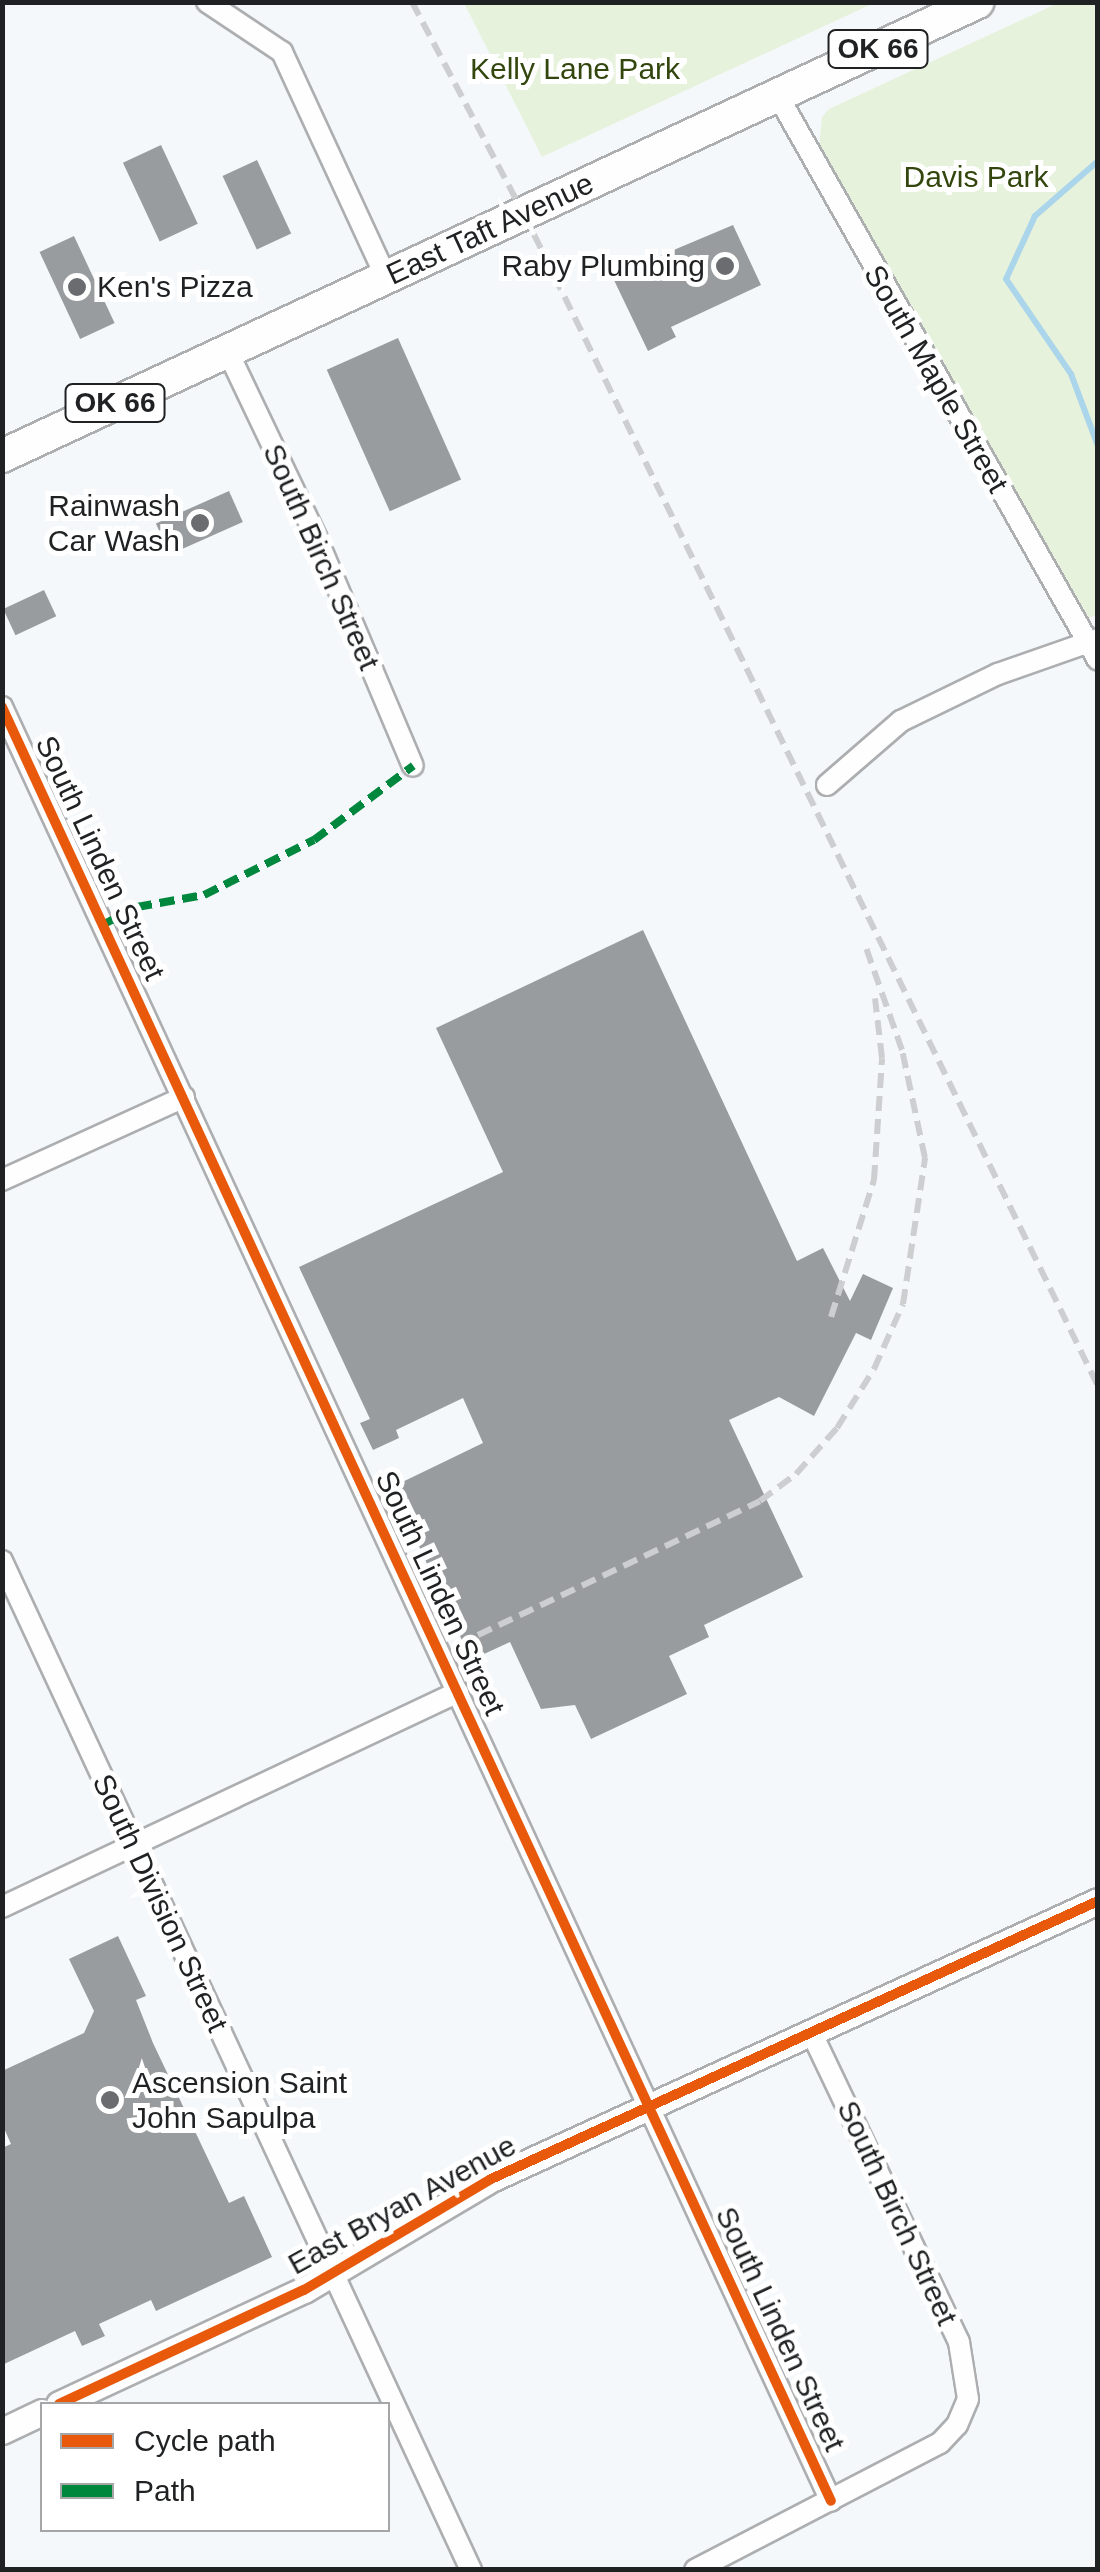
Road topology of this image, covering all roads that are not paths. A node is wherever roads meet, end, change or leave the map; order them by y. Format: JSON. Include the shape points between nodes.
{"nodes":[{"id":1,"x":207,"y":2,"type":"edge"},
{"id":2,"x":978,"y":2,"type":"edge"},
{"id":3,"x":778,"y":96,"type":"junction"},
{"id":4,"x":386,"y":276,"type":"junction"},
{"id":5,"x":227,"y":350,"type":"junction"},
{"id":6,"x":2,"y":456,"type":"edge"},
{"id":7,"x":1095,"y":647,"type":"edge"},
{"id":8,"x":2,"y":707,"type":"edge"},
{"id":9,"x":413,"y":766,"type":"dead end"},
{"id":10,"x":827,"y":785,"type":"dead end"},
{"id":11,"x":184,"y":1097,"type":"junction"},
{"id":12,"x":2,"y":1180,"type":"edge"},
{"id":13,"x":2,"y":1561,"type":"edge"},
{"id":14,"x":458,"y":1692,"type":"junction"},
{"id":15,"x":134,"y":1845,"type":"junction"},
{"id":16,"x":1098,"y":1901,"type":"edge"},
{"id":17,"x":2,"y":1908,"type":"edge"},
{"id":18,"x":811,"y":2032,"type":"junction"},
{"id":19,"x":650,"y":2106,"type":"junction"},
{"id":20,"x":330,"y":2270,"type":"junction"},
{"id":21,"x":63,"y":2402,"type":"edge"},
{"id":22,"x":40,"y":2413,"type":"edge"},
{"id":23,"x":2,"y":2431,"type":"edge"},
{"id":24,"x":831,"y":2501,"type":"junction"},
{"id":25,"x":731,"y":2562,"type":"edge"},
{"id":26,"x":472,"y":2570,"type":"edge"},
{"id":27,"x":695,"y":2570,"type":"edge"}],
"edges":[{"from":1,"to":4,"type":"street","via":[[282,52]]},
{"from":2,"to":3,"type":"main road","name":"East Taft Avenue","number":"OK 66"},
{"from":3,"to":4,"type":"main road","name":"East Taft Avenue","number":"OK 66"},
{"from":3,"to":7,"type":"street","name":"South Maple Street"},
{"from":4,"to":5,"type":"main road","name":"East Taft Avenue","number":"OK 66"},
{"from":5,"to":6,"type":"main road","name":"East Taft Avenue","number":"OK 66"},
{"from":5,"to":9,"type":"street","name":"South Birch Street","via":[[318,539]]},
{"from":7,"to":10,"type":"street","via":[[998,674],[901,721]]},
{"from":8,"to":11,"type":"street","name":"South Linden Street"},
{"from":11,"to":12,"type":"street"},
{"from":11,"to":14,"type":"street","name":"South Linden Street"},
{"from":13,"to":15,"type":"street","name":"South Division Street"},
{"from":14,"to":15,"type":"street"},
{"from":14,"to":19,"type":"street","name":"South Linden Street"},
{"from":15,"to":17,"type":"street"},
{"from":15,"to":20,"type":"street","name":"South Division Street"},
{"from":16,"to":18,"type":"street","name":"East Bryan Avenue"},
{"from":18,"to":19,"type":"street","name":"East Bryan Avenue"},
{"from":18,"to":24,"type":"street","name":"South Birch Street","via":[[959,2342],[968,2399],[958,2425],[940,2443]]},
{"from":19,"to":20,"type":"street","name":"East Bryan Avenue","via":[[491,2180]]},
{"from":19,"to":24,"type":"street","name":"South Linden Street"},
{"from":20,"to":21,"type":"street","name":"East Bryan Avenue","via":[[304,2290]]},
{"from":20,"to":26,"type":"street","name":"South Division Street"},
{"from":22,"to":23,"type":"street"},
{"from":24,"to":25,"type":"street"},
{"from":25,"to":27,"type":"street"}]}
